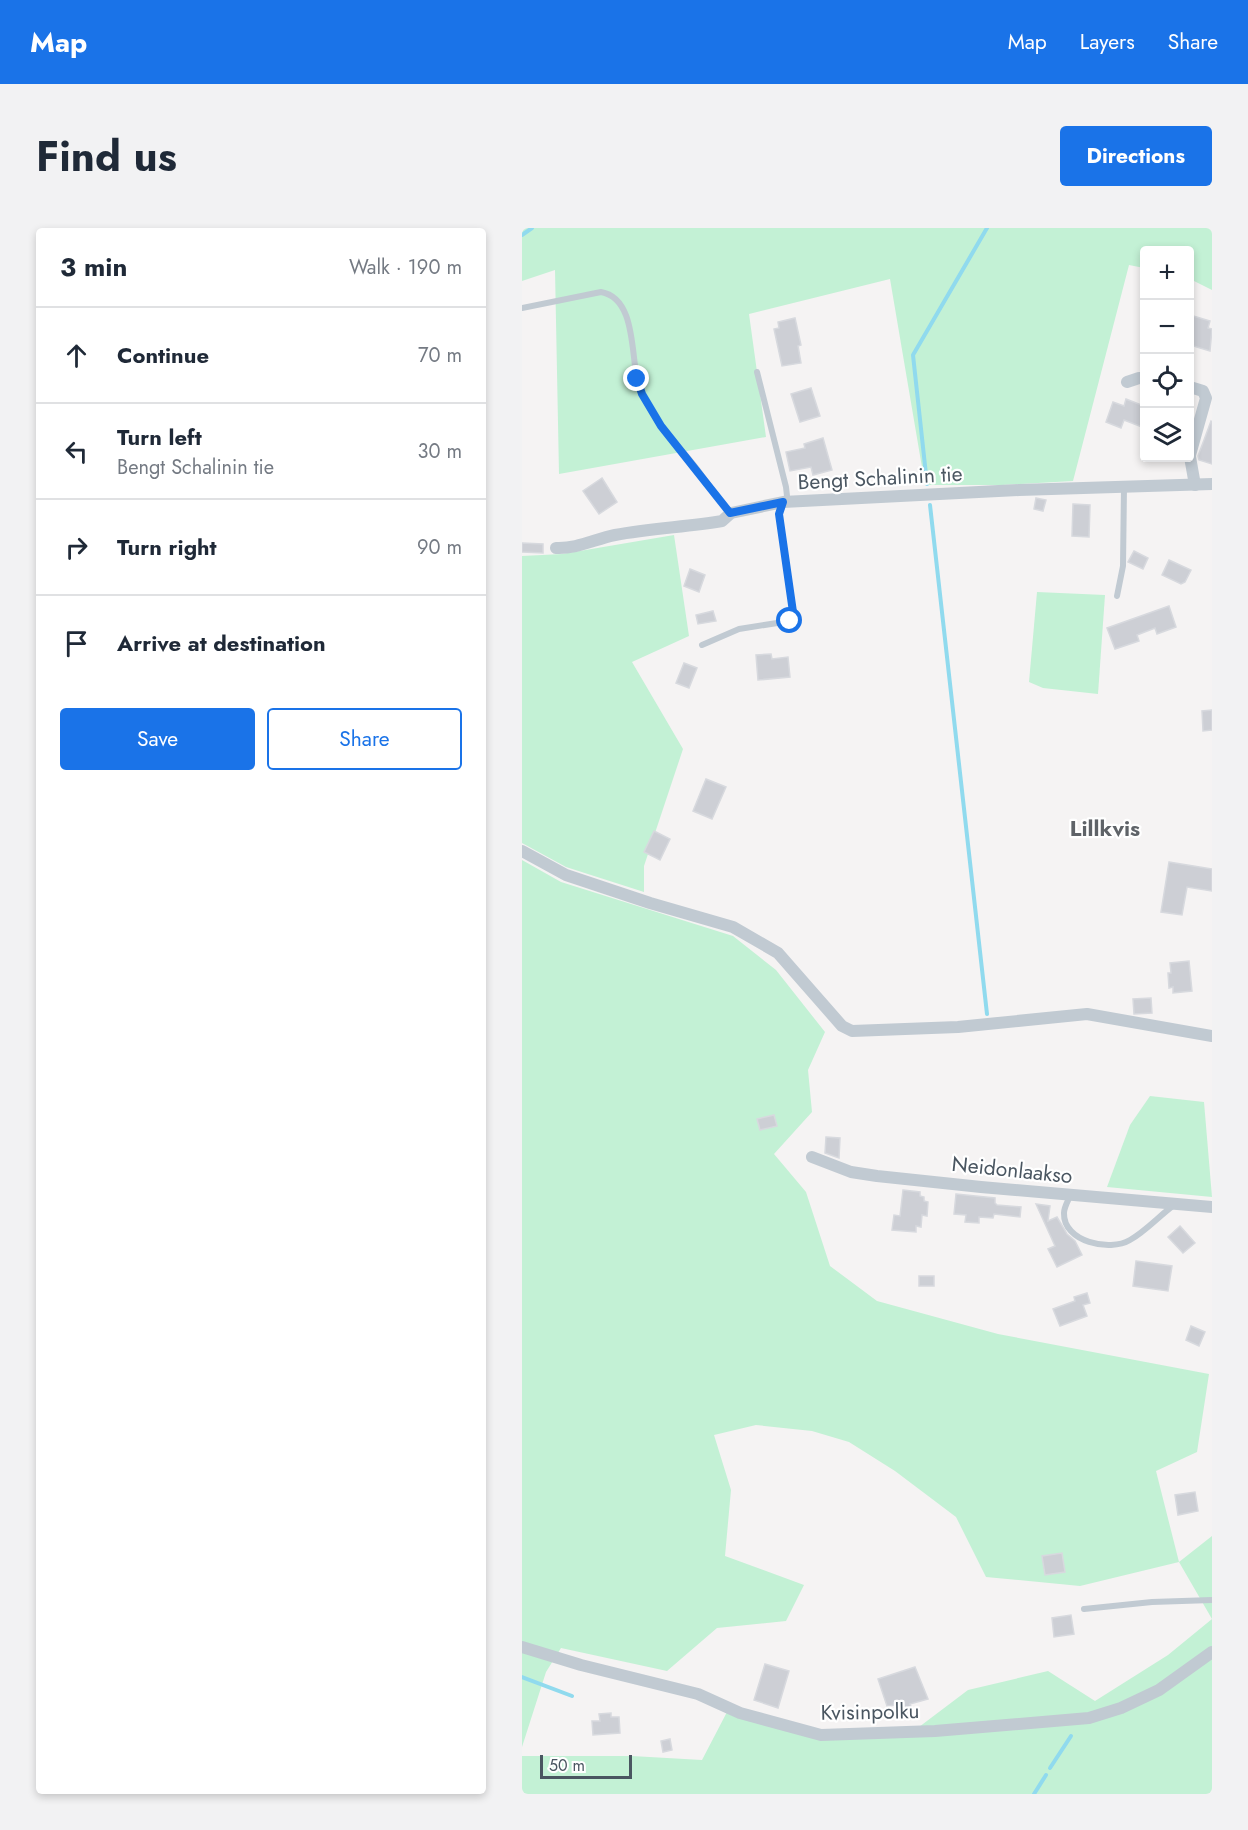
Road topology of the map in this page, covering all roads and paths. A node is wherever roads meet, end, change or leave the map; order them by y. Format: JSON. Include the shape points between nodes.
{"nodes":[{"id":1,"x":522,"y":308,"type":"edge"},
{"id":2,"x":758,"y":372,"type":"dead end"},
{"id":3,"x":1140,"y":379,"type":"edge"},
{"id":4,"x":1127,"y":382,"type":"dead end"},
{"id":5,"x":1194,"y":388,"type":"edge"},
{"id":6,"x":1194,"y":442,"type":"edge"},
{"id":7,"x":1191,"y":462,"type":"edge"},
{"id":8,"x":1212,"y":484,"type":"edge"},
{"id":9,"x":1195,"y":485,"type":"junction"},
{"id":10,"x":1124,"y":486,"type":"junction"},
{"id":11,"x":783,"y":502,"type":"junction"},
{"id":12,"x":730,"y":513,"type":"junction"},
{"id":13,"x":556,"y":548,"type":"dead end"},
{"id":14,"x":1117,"y":596,"type":"dead end"},
{"id":15,"x":702,"y":645,"type":"dead end"},
{"id":16,"x":522,"y":851,"type":"edge"},
{"id":17,"x":1212,"y":1036,"type":"edge"},
{"id":18,"x":812,"y":1157,"type":"dead end"},
{"id":19,"x":1070,"y":1196,"type":"junction"},
{"id":20,"x":1174,"y":1205,"type":"junction"},
{"id":21,"x":1212,"y":1208,"type":"edge"},
{"id":22,"x":1212,"y":1600,"type":"edge"},
{"id":23,"x":1084,"y":1609,"type":"dead end"},
{"id":24,"x":522,"y":1647,"type":"edge"},
{"id":25,"x":1212,"y":1652,"type":"edge"}],
"edges":[{"from":1,"to":12,"type":"lane","via":[[601,292],[621,303],[642,394],[661,426]]},
{"from":2,"to":11,"type":"lane","via":[[786,487]]},
{"from":3,"to":4,"type":"street"},
{"from":5,"to":6,"type":"street","via":[[1203,391],[1206,398]]},
{"from":7,"to":9,"type":"street"},
{"from":8,"to":9,"type":"street","name":"Bengt Schalinin tie"},
{"from":9,"to":10,"type":"street","name":"Bengt Schalinin tie"},
{"from":10,"to":11,"type":"street","name":"Bengt Schalinin tie"},
{"from":10,"to":14,"type":"lane","via":[[1123,566]]},
{"from":11,"to":12,"type":"street","name":"Bengt Schalinin tie"},
{"from":11,"to":15,"type":"lane","via":[[779,514],[793,612],[790,621],[739,629]]},
{"from":12,"to":13,"type":"street","name":"Bengt Schalinin tie","via":[[722,521],[646,529],[567,549]]},
{"from":16,"to":17,"type":"street","via":[[566,875],[733,927],[778,953],[842,1026],[852,1031],[958,1028],[1087,1014]]},
{"from":18,"to":19,"type":"street","name":"Neidonlaakso","via":[[851,1172]]},
{"from":19,"to":20,"type":"street","name":"Neidonlaakso"},
{"from":19,"to":20,"type":"lane","via":[[1064,1211],[1069,1230],[1077,1237],[1105,1244],[1130,1241]]},
{"from":20,"to":21,"type":"street","name":"Neidonlaakso"},
{"from":22,"to":23,"type":"lane"},
{"from":24,"to":25,"type":"street","name":"Kvisinpolku","via":[[698,1694],[740,1713],[821,1735],[935,1731],[1089,1718],[1159,1690]]}]}
